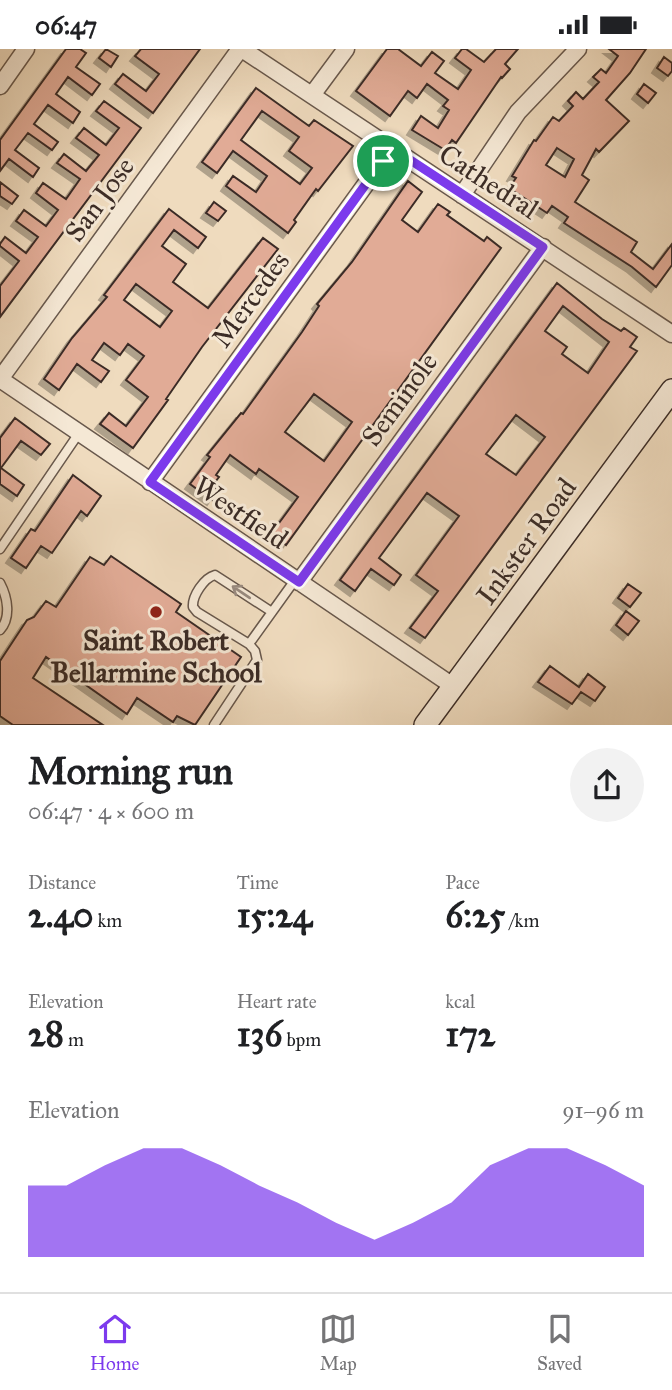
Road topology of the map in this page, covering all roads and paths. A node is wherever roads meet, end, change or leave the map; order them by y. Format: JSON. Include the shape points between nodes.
{"nodes":[{"id":1,"x":26,"y":49,"type":"edge"},
{"id":2,"x":241,"y":49,"type":"edge"},
{"id":3,"x":346,"y":49,"type":"edge"},
{"id":4,"x":578,"y":49,"type":"edge"},
{"id":5,"x":0,"y":86,"type":"edge"},
{"id":6,"x":312,"y":95,"type":"junction"},
{"id":7,"x":392,"y":148,"type":"junction"},
{"id":8,"x":462,"y":195,"type":"junction"},
{"id":9,"x":543,"y":247,"type":"junction"},
{"id":10,"x":672,"y":334,"type":"edge"},
{"id":11,"x":0,"y":379,"type":"edge"},
{"id":12,"x":672,"y":390,"type":"edge"},
{"id":13,"x":79,"y":433,"type":"junction"},
{"id":14,"x":150,"y":482,"type":"junction"},
{"id":15,"x":0,"y":549,"type":"edge"},
{"id":16,"x":297,"y":581,"type":"junction"},
{"id":17,"x":0,"y":583,"type":"edge"},
{"id":18,"x":272,"y":613,"type":"junction"},
{"id":19,"x":0,"y":631,"type":"edge"},
{"id":20,"x":249,"y":644,"type":"junction"},
{"id":21,"x":453,"y":686,"type":"junction"},
{"id":22,"x":214,"y":725,"type":"edge"},
{"id":23,"x":425,"y":725,"type":"edge"}],
"edges":[{"from":1,"to":5,"type":"street"},
{"from":2,"to":6,"type":"street","name":"Cathedral"},
{"from":2,"to":11,"type":"street","name":"San Jose"},
{"from":3,"to":6,"type":"street"},
{"from":4,"to":8,"type":"street","via":[[517,112]]},
{"from":6,"to":7,"type":"street","name":"Cathedral"},
{"from":7,"to":8,"type":"street","name":"Cathedral"},
{"from":7,"to":14,"type":"street","name":"Mercedes"},
{"from":8,"to":9,"type":"street","name":"Cathedral"},
{"from":9,"to":10,"type":"street","name":"Cathedral"},
{"from":9,"to":16,"type":"street","name":"Seminole"},
{"from":11,"to":13,"type":"street","name":"Westfield"},
{"from":12,"to":21,"type":"main road","name":"Inkster Road"},
{"from":13,"to":14,"type":"street","name":"Westfield"},
{"from":13,"to":15,"type":"lane"},
{"from":14,"to":16,"type":"street","name":"Westfield"},
{"from":16,"to":18,"type":"lane"},
{"from":16,"to":21,"type":"street","name":"Westfield"},
{"from":17,"to":19,"type":"lane","via":[[8,608]]},
{"from":18,"to":20,"type":"lane"},
{"from":18,"to":20,"type":"lane","one_way":true,"via":[[220,577],[210,576],[193,599],[193,607]]},
{"from":20,"to":22,"type":"lane","via":[[257,660]]},
{"from":21,"to":23,"type":"main road","name":"Inkster Road"}]}
